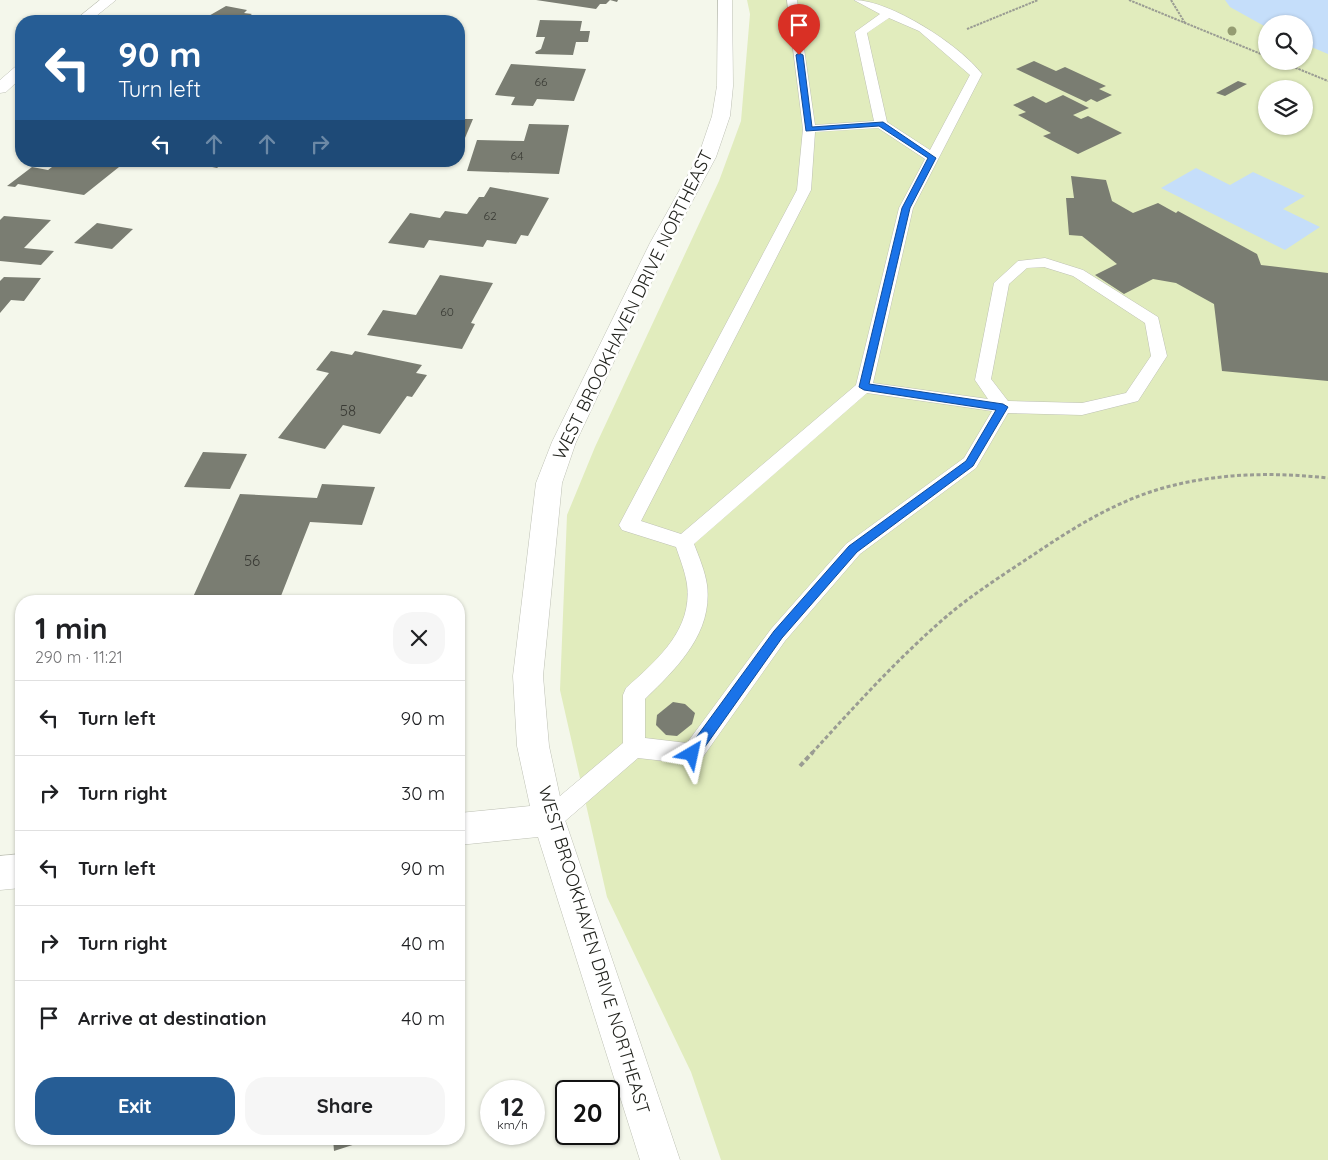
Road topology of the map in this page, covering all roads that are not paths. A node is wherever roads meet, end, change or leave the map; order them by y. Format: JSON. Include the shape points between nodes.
{"nodes":[{"id":1,"x":109,"y":0,"type":"edge"},
{"id":2,"x":725,"y":0,"type":"edge"},
{"id":3,"x":792,"y":0,"type":"edge"},
{"id":4,"x":859,"y":0,"type":"edge"},
{"id":5,"x":888,"y":13,"type":"junction"},
{"id":6,"x":89,"y":15,"type":"edge"},
{"id":7,"x":15,"y":75,"type":"edge"},
{"id":8,"x":0,"y":88,"type":"edge"},
{"id":9,"x":881,"y":124,"type":"junction"},
{"id":10,"x":808,"y":129,"type":"junction"},
{"id":11,"x":932,"y":158,"type":"junction"},
{"id":12,"x":864,"y":387,"type":"junction"},
{"id":13,"x":1003,"y":407,"type":"junction"},
{"id":14,"x":684,"y":542,"type":"junction"},
{"id":15,"x":634,"y":748,"type":"junction"},
{"id":16,"x":549,"y":820,"type":"junction"},
{"id":17,"x":465,"y":828,"type":"edge"},
{"id":18,"x":15,"y":872,"type":"edge"},
{"id":19,"x":0,"y":873,"type":"edge"},
{"id":20,"x":660,"y":1160,"type":"edge"}],
"edges":[{"from":1,"to":6,"type":"street"},
{"from":2,"to":16,"type":"street","name":"WEST BROOKHAVEN DRIVE NORTHEAST","via":[[725,86],[721,116],[707,157],[660,243],[568,433],[549,483],[528,676],[533,746]]},
{"from":3,"to":10,"type":"lane"},
{"from":4,"to":5,"type":"lane"},
{"from":5,"to":9,"type":"lane","via":[[861,32]]},
{"from":5,"to":11,"type":"lane","via":[[923,29],[976,74]]},
{"from":7,"to":8,"type":"street"},
{"from":9,"to":10,"type":"lane"},
{"from":9,"to":11,"type":"lane"},
{"from":10,"to":14,"type":"lane","via":[[804,190],[629,525]]},
{"from":11,"to":12,"type":"lane","via":[[906,208]]},
{"from":12,"to":13,"type":"lane"},
{"from":12,"to":14,"type":"lane"},
{"from":13,"to":13,"type":"lane","via":[[1082,409],[1132,397],[1159,356],[1152,321],[1078,273],[1045,262],[1023,264],[1002,283],[983,380]]},
{"from":13,"to":15,"type":"lane","via":[[970,464],[853,549],[778,635],[692,754]]},
{"from":14,"to":15,"type":"lane","via":[[697,583],[697,619],[675,656],[634,695]]},
{"from":15,"to":16,"type":"lane"},
{"from":16,"to":17,"type":"street"},
{"from":16,"to":20,"type":"street","name":"WEST BROOKHAVEN DRIVE NORTHEAST"},
{"from":18,"to":19,"type":"street"}]}
